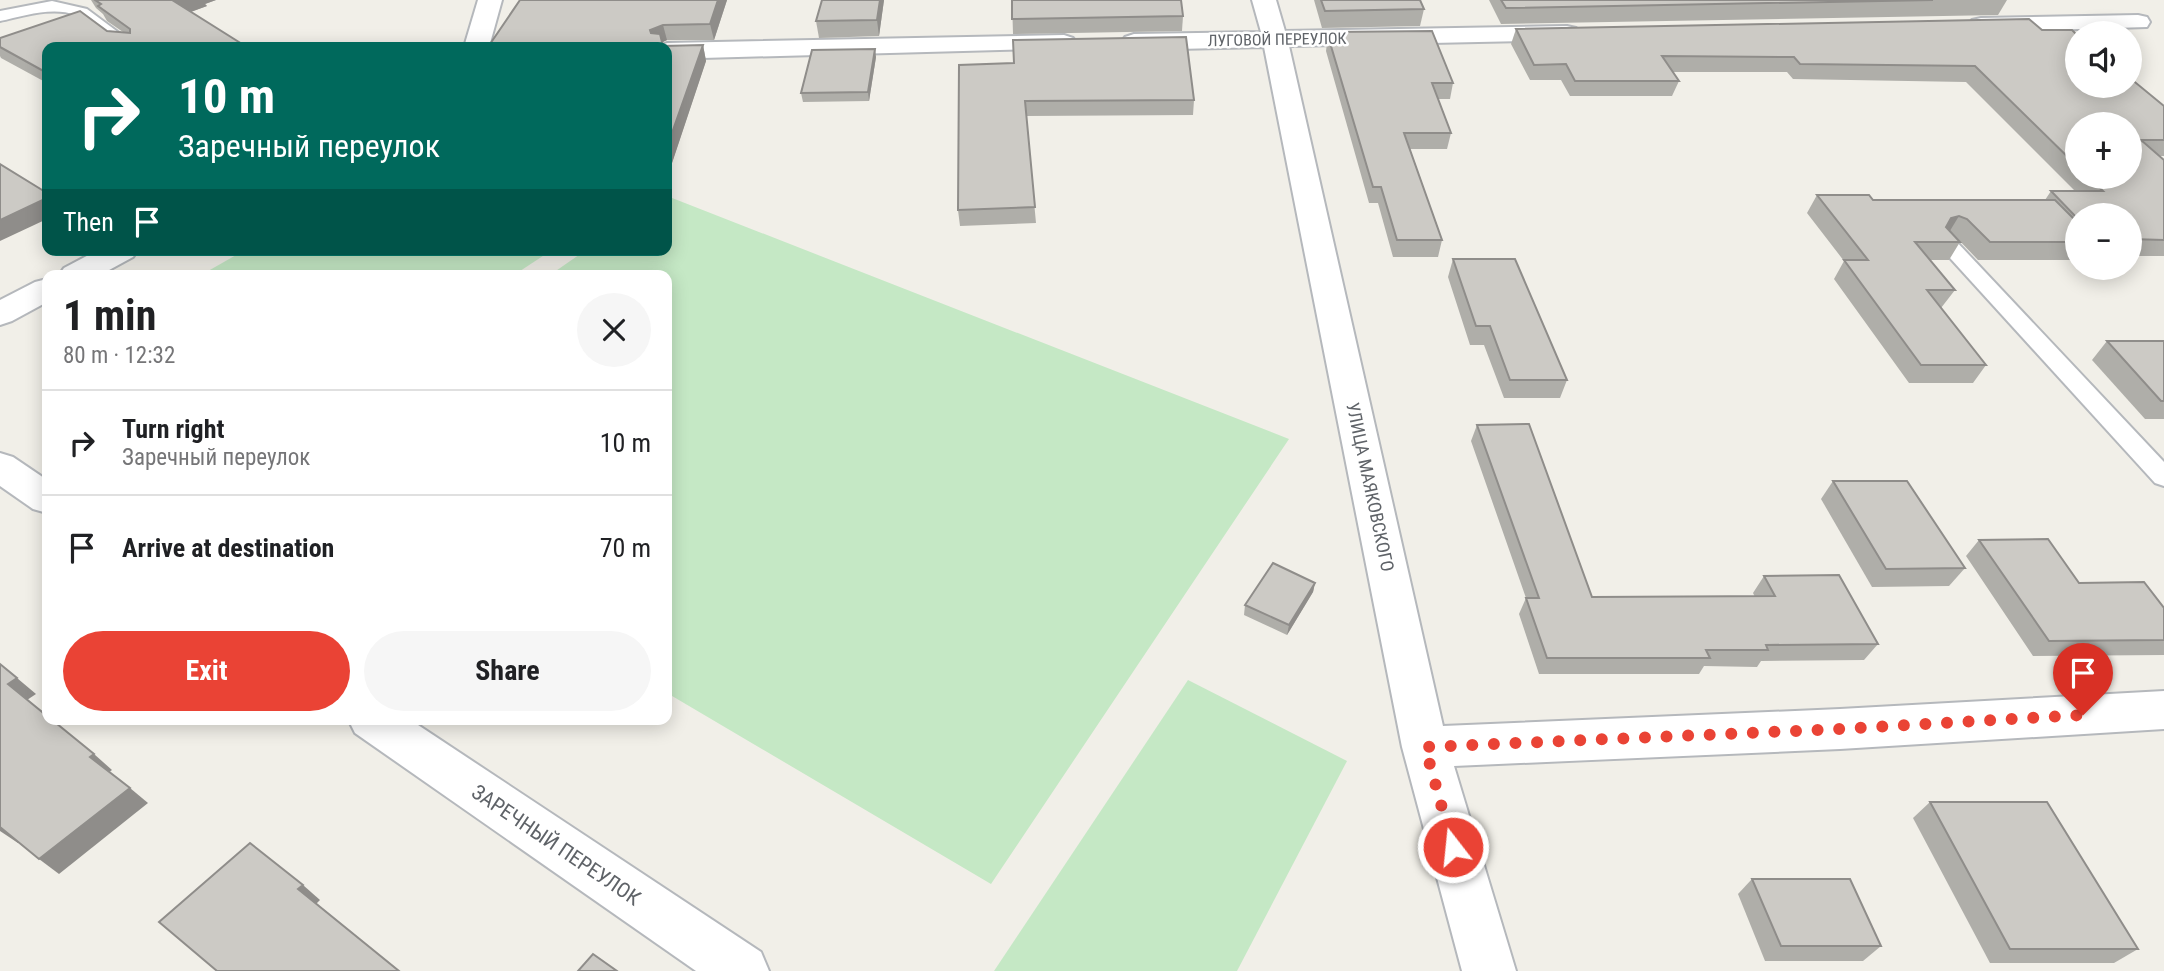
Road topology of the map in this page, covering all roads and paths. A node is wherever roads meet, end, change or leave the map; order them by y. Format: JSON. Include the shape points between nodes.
{"nodes":[{"id":1,"x":490,"y":0,"type":"edge"},
{"id":2,"x":1265,"y":0,"type":"edge"},
{"id":3,"x":2109,"y":0,"type":"edge"},
{"id":4,"x":0,"y":16,"type":"edge"},
{"id":5,"x":1957,"y":25,"type":"edge"},
{"id":6,"x":1595,"y":32,"type":"edge"},
{"id":7,"x":1275,"y":39,"type":"junction"},
{"id":8,"x":123,"y":42,"type":"edge"},
{"id":9,"x":477,"y":42,"type":"edge"},
{"id":10,"x":1109,"y":42,"type":"edge"},
{"id":11,"x":1082,"y":43,"type":"edge"},
{"id":12,"x":672,"y":51,"type":"edge"},
{"id":13,"x":1947,"y":243,"type":"edge"},
{"id":14,"x":111,"y":256,"type":"edge"},
{"id":15,"x":84,"y":270,"type":"edge"},
{"id":16,"x":42,"y":292,"type":"edge"},
{"id":17,"x":0,"y":314,"type":"edge"},
{"id":18,"x":0,"y":467,"type":"edge"},
{"id":19,"x":2164,"y":477,"type":"edge"},
{"id":20,"x":42,"y":496,"type":"edge"},
{"id":21,"x":2164,"y":710,"type":"edge"},
{"id":22,"x":380,"y":725,"type":"edge"},
{"id":23,"x":1425,"y":747,"type":"junction"},
{"id":24,"x":742,"y":971,"type":"edge"},
{"id":25,"x":1489,"y":971,"type":"edge"}],
"edges":[{"from":1,"to":9,"type":"street"},
{"from":2,"to":7,"type":"street","name":"УЛИЦА МАЯКОВСКОГО"},
{"from":3,"to":5,"type":"street","via":[[2147,28]]},
{"from":4,"to":8,"type":"lane","via":[[52,6],[82,12]]},
{"from":6,"to":7,"type":"street","name":"ЛУГОВОЙ ПЕРЕУЛОК"},
{"from":7,"to":10,"type":"street","name":"ЛУГОВОЙ ПЕРЕУЛОК"},
{"from":7,"to":23,"type":"street","name":"УЛИЦА МАЯКОВСКОГО"},
{"from":11,"to":12,"type":"street"},
{"from":13,"to":19,"type":"lane"},
{"from":14,"to":15,"type":"street"},
{"from":16,"to":17,"type":"street"},
{"from":18,"to":20,"type":"street"},
{"from":21,"to":23,"type":"street"},
{"from":22,"to":24,"type":"street","name":"ЗАРЕЧНЫЙ ПЕРЕУЛОК"},
{"from":23,"to":25,"type":"street","name":"УЛИЦА МАЯКОВСКОГО"}]}
